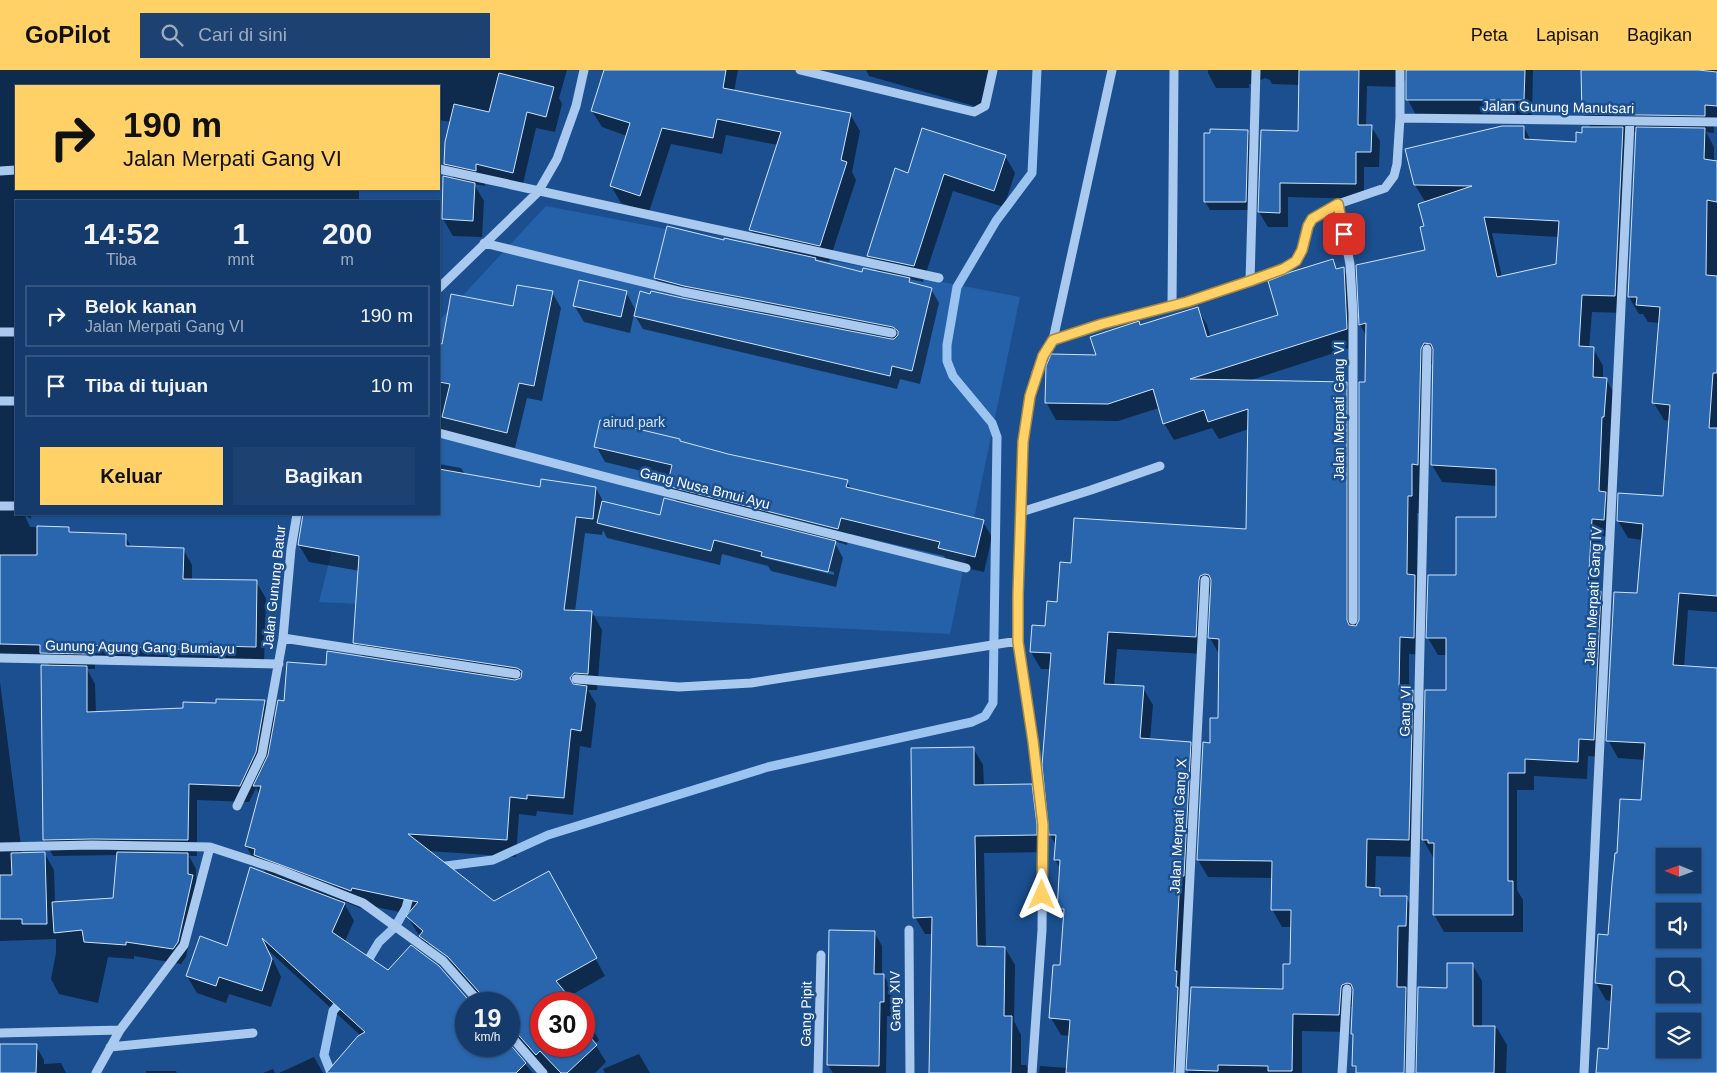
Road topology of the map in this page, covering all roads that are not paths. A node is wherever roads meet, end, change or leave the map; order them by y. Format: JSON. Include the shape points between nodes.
{"nodes":[{"id":1,"x":584,"y":70,"type":"edge"},
{"id":2,"x":800,"y":70,"type":"edge"},
{"id":3,"x":993,"y":70,"type":"edge"},
{"id":4,"x":1112,"y":70,"type":"edge"},
{"id":5,"x":1174,"y":70,"type":"edge"},
{"id":6,"x":1256,"y":70,"type":"edge"},
{"id":7,"x":1400,"y":70,"type":"edge"},
{"id":8,"x":1400,"y":118,"type":"junction"},
{"id":9,"x":1630,"y":121,"type":"junction"},
{"id":10,"x":1717,"y":122,"type":"edge"},
{"id":11,"x":440,"y":169,"type":"edge"},
{"id":12,"x":15,"y":170,"type":"edge"},
{"id":13,"x":0,"y":171,"type":"edge"},
{"id":14,"x":538,"y":192,"type":"junction"},
{"id":15,"x":1338,"y":204,"type":"junction"},
{"id":16,"x":484,"y":244,"type":"junction"},
{"id":17,"x":939,"y":278,"type":"dead end"},
{"id":18,"x":1250,"y":281,"type":"junction"},
{"id":19,"x":440,"y":287,"type":"edge"},
{"id":20,"x":1172,"y":306,"type":"junction"},
{"id":21,"x":0,"y":332,"type":"edge"},
{"id":22,"x":15,"y":332,"type":"edge"},
{"id":23,"x":892,"y":333,"type":"dead end"},
{"id":24,"x":1053,"y":340,"type":"junction"},
{"id":25,"x":1427,"y":349,"type":"dead end"},
{"id":26,"x":0,"y":401,"type":"edge"},
{"id":27,"x":15,"y":401,"type":"edge"},
{"id":28,"x":440,"y":433,"type":"edge"},
{"id":29,"x":1160,"y":466,"type":"dead end"},
{"id":30,"x":0,"y":506,"type":"edge"},
{"id":31,"x":15,"y":506,"type":"edge"},
{"id":32,"x":1021,"y":512,"type":"junction"},
{"id":33,"x":296,"y":515,"type":"edge"},
{"id":34,"x":966,"y":568,"type":"dead end"},
{"id":35,"x":1205,"y":580,"type":"dead end"},
{"id":36,"x":1352,"y":620,"type":"dead end"},
{"id":37,"x":283,"y":638,"type":"junction"},
{"id":38,"x":1018,"y":642,"type":"junction"},
{"id":39,"x":0,"y":658,"type":"edge"},
{"id":40,"x":279,"y":664,"type":"junction"},
{"id":41,"x":516,"y":674,"type":"dead end"},
{"id":42,"x":576,"y":679,"type":"dead end"},
{"id":43,"x":237,"y":806,"type":"dead end"},
{"id":44,"x":0,"y":846,"type":"edge"},
{"id":45,"x":210,"y":847,"type":"junction"},
{"id":46,"x":908,"y":930,"type":"dead end"},
{"id":47,"x":821,"y":955,"type":"dead end"},
{"id":48,"x":1347,"y":989,"type":"dead end"},
{"id":49,"x":470,"y":992,"type":"edge"},
{"id":50,"x":120,"y":1030,"type":"junction"},
{"id":51,"x":0,"y":1032,"type":"edge"},
{"id":52,"x":253,"y":1032,"type":"dead end"},
{"id":53,"x":110,"y":1047,"type":"junction"},
{"id":54,"x":520,"y":1047,"type":"edge"},
{"id":55,"x":96,"y":1073,"type":"edge"},
{"id":56,"x":543,"y":1073,"type":"edge"},
{"id":57,"x":818,"y":1073,"type":"edge"},
{"id":58,"x":910,"y":1073,"type":"edge"},
{"id":59,"x":1032,"y":1073,"type":"edge"},
{"id":60,"x":1180,"y":1073,"type":"edge"},
{"id":61,"x":1342,"y":1073,"type":"edge"},
{"id":62,"x":1410,"y":1073,"type":"edge"},
{"id":63,"x":1584,"y":1073,"type":"edge"}],
"edges":[{"from":1,"to":14,"type":"street","via":[[558,159]]},
{"from":2,"to":3,"type":"street","via":[[974,112],[985,106]]},
{"from":4,"to":24,"type":"street"},
{"from":5,"to":20,"type":"street"},
{"from":6,"to":18,"type":"street"},
{"from":7,"to":8,"type":"street"},
{"from":8,"to":9,"type":"street","name":"Jalan Gunung Manutsari"},
{"from":8,"to":15,"type":"street","via":[[1394,176],[1385,188]]},
{"from":9,"to":10,"type":"street","name":"Jalan Gunung Manutsari"},
{"from":9,"to":63,"type":"street","name":"Jalan Merpati Gang IV"},
{"from":11,"to":14,"type":"street"},
{"from":12,"to":13,"type":"street"},
{"from":14,"to":16,"type":"street"},
{"from":14,"to":17,"type":"street"},
{"from":15,"to":18,"type":"street","via":[[1312,219],[1296,261]]},
{"from":15,"to":36,"type":"street","name":"Jalan Merpati Gang VI","via":[[1350,264],[1353,314]]},
{"from":16,"to":19,"type":"street"},
{"from":16,"to":23,"type":"street","via":[[683,292]]},
{"from":18,"to":20,"type":"street"},
{"from":20,"to":24,"type":"street"},
{"from":21,"to":22,"type":"street"},
{"from":24,"to":32,"type":"street","via":[[1043,356],[1030,396],[1023,442]]},
{"from":25,"to":62,"type":"street","name":"Gang VI"},
{"from":26,"to":27,"type":"street"},
{"from":28,"to":34,"type":"street","name":"Gang Nusa Bmui Ayu"},
{"from":29,"to":32,"type":"street"},
{"from":30,"to":31,"type":"street"},
{"from":32,"to":38,"type":"street"},
{"from":33,"to":37,"type":"street","name":"Jalan Gunung Batur"},
{"from":35,"to":60,"type":"street","name":"Jalan Merpati Gang X"},
{"from":37,"to":40,"type":"street","name":"Jalan Gunung Batur"},
{"from":37,"to":41,"type":"street"},
{"from":38,"to":42,"type":"street","via":[[751,683],[680,687]]},
{"from":38,"to":59,"type":"street","via":[[1043,825],[1042,930]]},
{"from":39,"to":40,"type":"street","name":"Gunung Agung Gang Bumiayu"},
{"from":40,"to":43,"type":"street","name":"Jalan Gunung Batur","via":[[262,754]]},
{"from":44,"to":45,"type":"street"},
{"from":45,"to":49,"type":"street","via":[[363,903],[443,961]]},
{"from":45,"to":50,"type":"street","via":[[184,946]]},
{"from":46,"to":58,"type":"street","name":"Gang XIV"},
{"from":47,"to":57,"type":"street","name":"Gang Pipit"},
{"from":48,"to":61,"type":"street"},
{"from":50,"to":51,"type":"street"},
{"from":50,"to":53,"type":"street"},
{"from":52,"to":53,"type":"street"},
{"from":53,"to":55,"type":"street"},
{"from":54,"to":56,"type":"street"}]}
